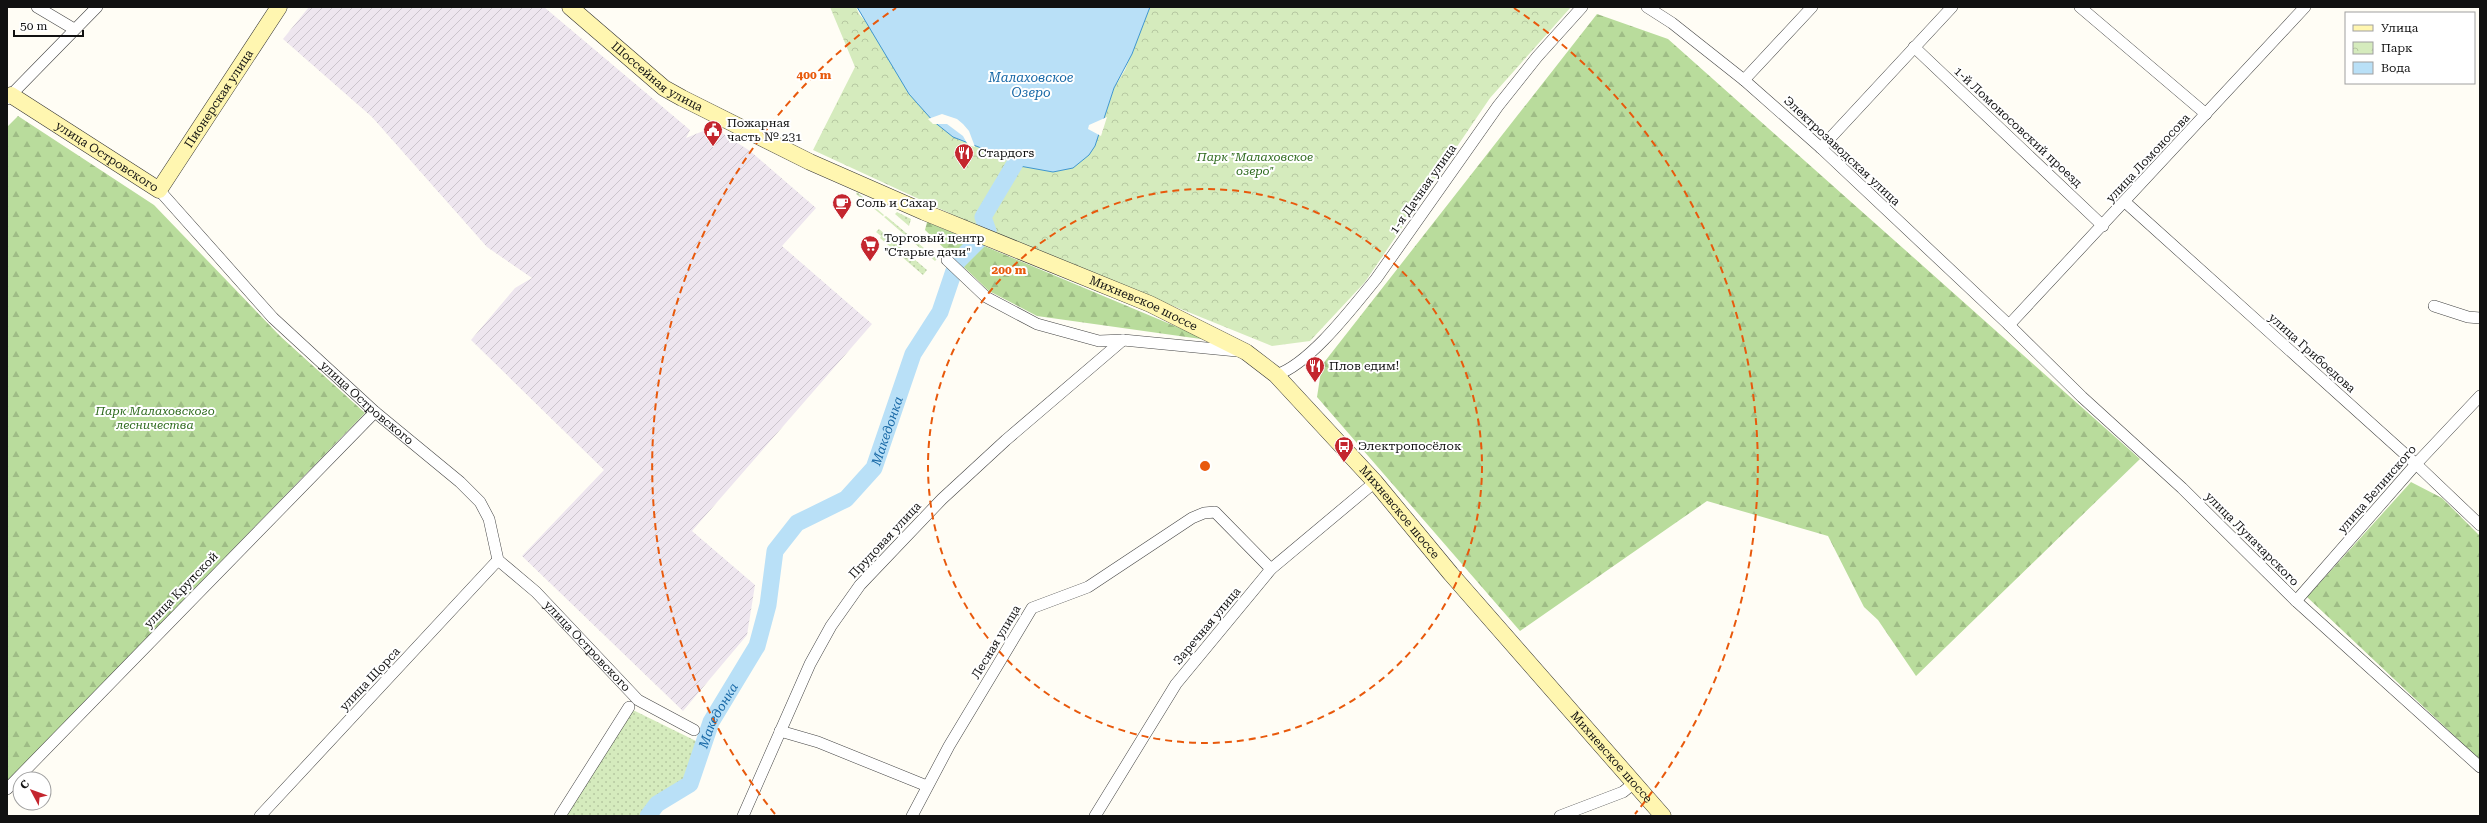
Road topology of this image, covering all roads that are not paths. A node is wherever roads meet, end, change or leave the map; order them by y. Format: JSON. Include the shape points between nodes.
{"nodes":[{"id":1,"x":37,"y":7,"type":"edge"},
{"id":2,"x":97,"y":7,"type":"edge"},
{"id":3,"x":279,"y":7,"type":"edge"},
{"id":4,"x":570,"y":7,"type":"edge"},
{"id":5,"x":1648,"y":7,"type":"edge"},
{"id":6,"x":1812,"y":7,"type":"edge"},
{"id":7,"x":1952,"y":7,"type":"edge"},
{"id":8,"x":2080,"y":7,"type":"edge"},
{"id":9,"x":2305,"y":7,"type":"edge"},
{"id":10,"x":1577,"y":8,"type":"edge"},
{"id":11,"x":74,"y":29,"type":"junction"},
{"id":12,"x":1914,"y":47,"type":"junction"},
{"id":13,"x":1744,"y":80,"type":"junction"},
{"id":14,"x":9,"y":97,"type":"edge"},
{"id":15,"x":2206,"y":114,"type":"junction"},
{"id":16,"x":1821,"y":148,"type":"junction"},
{"id":17,"x":159,"y":190,"type":"junction"},
{"id":18,"x":2125,"y":202,"type":"junction"},
{"id":19,"x":2103,"y":226,"type":"junction"},
{"id":20,"x":994,"y":240,"type":"joint"},
{"id":21,"x":947,"y":260,"type":"dead end"},
{"id":22,"x":2434,"y":306,"type":"dead end"},
{"id":23,"x":2480,"y":318,"type":"edge"},
{"id":24,"x":2009,"y":325,"type":"junction"},
{"id":25,"x":1123,"y":340,"type":"junction"},
{"id":26,"x":1246,"y":352,"type":"junction"},
{"id":27,"x":1276,"y":375,"type":"junction"},
{"id":28,"x":2480,"y":396,"type":"edge"},
{"id":29,"x":375,"y":412,"type":"junction"},
{"id":30,"x":2416,"y":464,"type":"junction"},
{"id":31,"x":1375,"y":482,"type":"junction"},
{"id":32,"x":2480,"y":525,"type":"edge"},
{"id":33,"x":498,"y":560,"type":"junction"},
{"id":34,"x":1271,"y":569,"type":"junction"},
{"id":35,"x":2296,"y":601,"type":"junction"},
{"id":36,"x":629,"y":706,"type":"dead end"},
{"id":37,"x":694,"y":730,"type":"dead end"},
{"id":38,"x":780,"y":731,"type":"junction"},
{"id":39,"x":2480,"y":767,"type":"edge"},
{"id":40,"x":1634,"y":783,"type":"junction"},
{"id":41,"x":927,"y":786,"type":"junction"},
{"id":42,"x":7,"y":789,"type":"edge"},
{"id":43,"x":260,"y":816,"type":"edge"},
{"id":44,"x":560,"y":816,"type":"edge"},
{"id":45,"x":743,"y":816,"type":"edge"},
{"id":46,"x":913,"y":816,"type":"edge"},
{"id":47,"x":1095,"y":816,"type":"edge"},
{"id":48,"x":1560,"y":816,"type":"edge"},
{"id":49,"x":1663,"y":816,"type":"edge"}],
"edges":[{"from":1,"to":11,"type":"street"},
{"from":2,"to":11,"type":"street"},
{"from":3,"to":17,"type":"main road","name":"Пионерская улица"},
{"from":4,"to":20,"type":"main road","name":"Шоссейная улица","via":[[674,94],[810,162]]},
{"from":5,"to":13,"type":"street","name":"Электрозаводская улица"},
{"from":6,"to":13,"type":"street"},
{"from":7,"to":12,"type":"street"},
{"from":8,"to":15,"type":"street"},
{"from":9,"to":15,"type":"street","name":"улица Ломоносова"},
{"from":10,"to":27,"type":"street","name":"1-я Дачная улица","via":[[1498,106],[1376,279],[1316,347],[1286,372]]},
{"from":11,"to":14,"type":"street"},
{"from":12,"to":16,"type":"street"},
{"from":12,"to":19,"type":"street","name":"1-й Ломоносовский проезд"},
{"from":13,"to":16,"type":"street","name":"Электрозаводская улица"},
{"from":14,"to":17,"type":"main road","name":"улица Островского"},
{"from":15,"to":18,"type":"street","name":"улица Ломоносова"},
{"from":16,"to":24,"type":"street","name":"Электрозаводская улица"},
{"from":17,"to":29,"type":"street","name":"улица Островского","via":[[273,318]]},
{"from":18,"to":19,"type":"street","name":"улица Ломоносова"},
{"from":18,"to":30,"type":"street","name":"улица Грибоедова"},
{"from":19,"to":24,"type":"street","name":"улица Ломоносова"},
{"from":20,"to":26,"type":"main road","name":"Михневское шоссе","via":[[1150,304]]},
{"from":21,"to":25,"type":"street","via":[[986,297],[1037,324],[1099,341]]},
{"from":22,"to":23,"type":"street","via":[[2468,318]]},
{"from":24,"to":35,"type":"street","name":"улица Луначарского","via":[[2082,397],[2182,488]]},
{"from":25,"to":26,"type":"street"},
{"from":25,"to":38,"type":"street","name":"Прудовая улица","via":[[971,472],[860,585],[831,626],[810,664]]},
{"from":26,"to":27,"type":"main road","name":"Михневское шоссе"},
{"from":27,"to":31,"type":"main road","name":"Михневское шоссе"},
{"from":28,"to":30,"type":"street","name":"улица Белинского"},
{"from":29,"to":33,"type":"street","name":"улица Островского","via":[[460,482],[480,502],[489,520]]},
{"from":29,"to":42,"type":"street","name":"улица Крупской"},
{"from":30,"to":32,"type":"street","name":"улица Грибоедова"},
{"from":30,"to":35,"type":"street","name":"улица Белинского"},
{"from":31,"to":34,"type":"street","name":"Заречная улица"},
{"from":31,"to":40,"type":"main road","name":"Михневское шоссе","via":[[1451,574]]},
{"from":33,"to":37,"type":"street","name":"улица Островского","via":[[536,592],[638,700]]},
{"from":33,"to":43,"type":"street","name":"улица Щорса"},
{"from":34,"to":41,"type":"street","name":"Лесная улица","via":[[1215,512],[1204,513],[1192,518],[1088,587],[1032,608]]},
{"from":34,"to":47,"type":"street","name":"Заречная улица","via":[[1176,684]]},
{"from":35,"to":39,"type":"street","name":"улица Луначарского"},
{"from":36,"to":44,"type":"street"},
{"from":38,"to":41,"type":"street","via":[[818,742]]},
{"from":38,"to":45,"type":"street","name":"Прудовая улица"},
{"from":40,"to":48,"type":"street","via":[[1623,792]]},
{"from":40,"to":49,"type":"main road","name":"Михневское шоссе"},
{"from":41,"to":46,"type":"street","name":"Лесная улица"}]}
